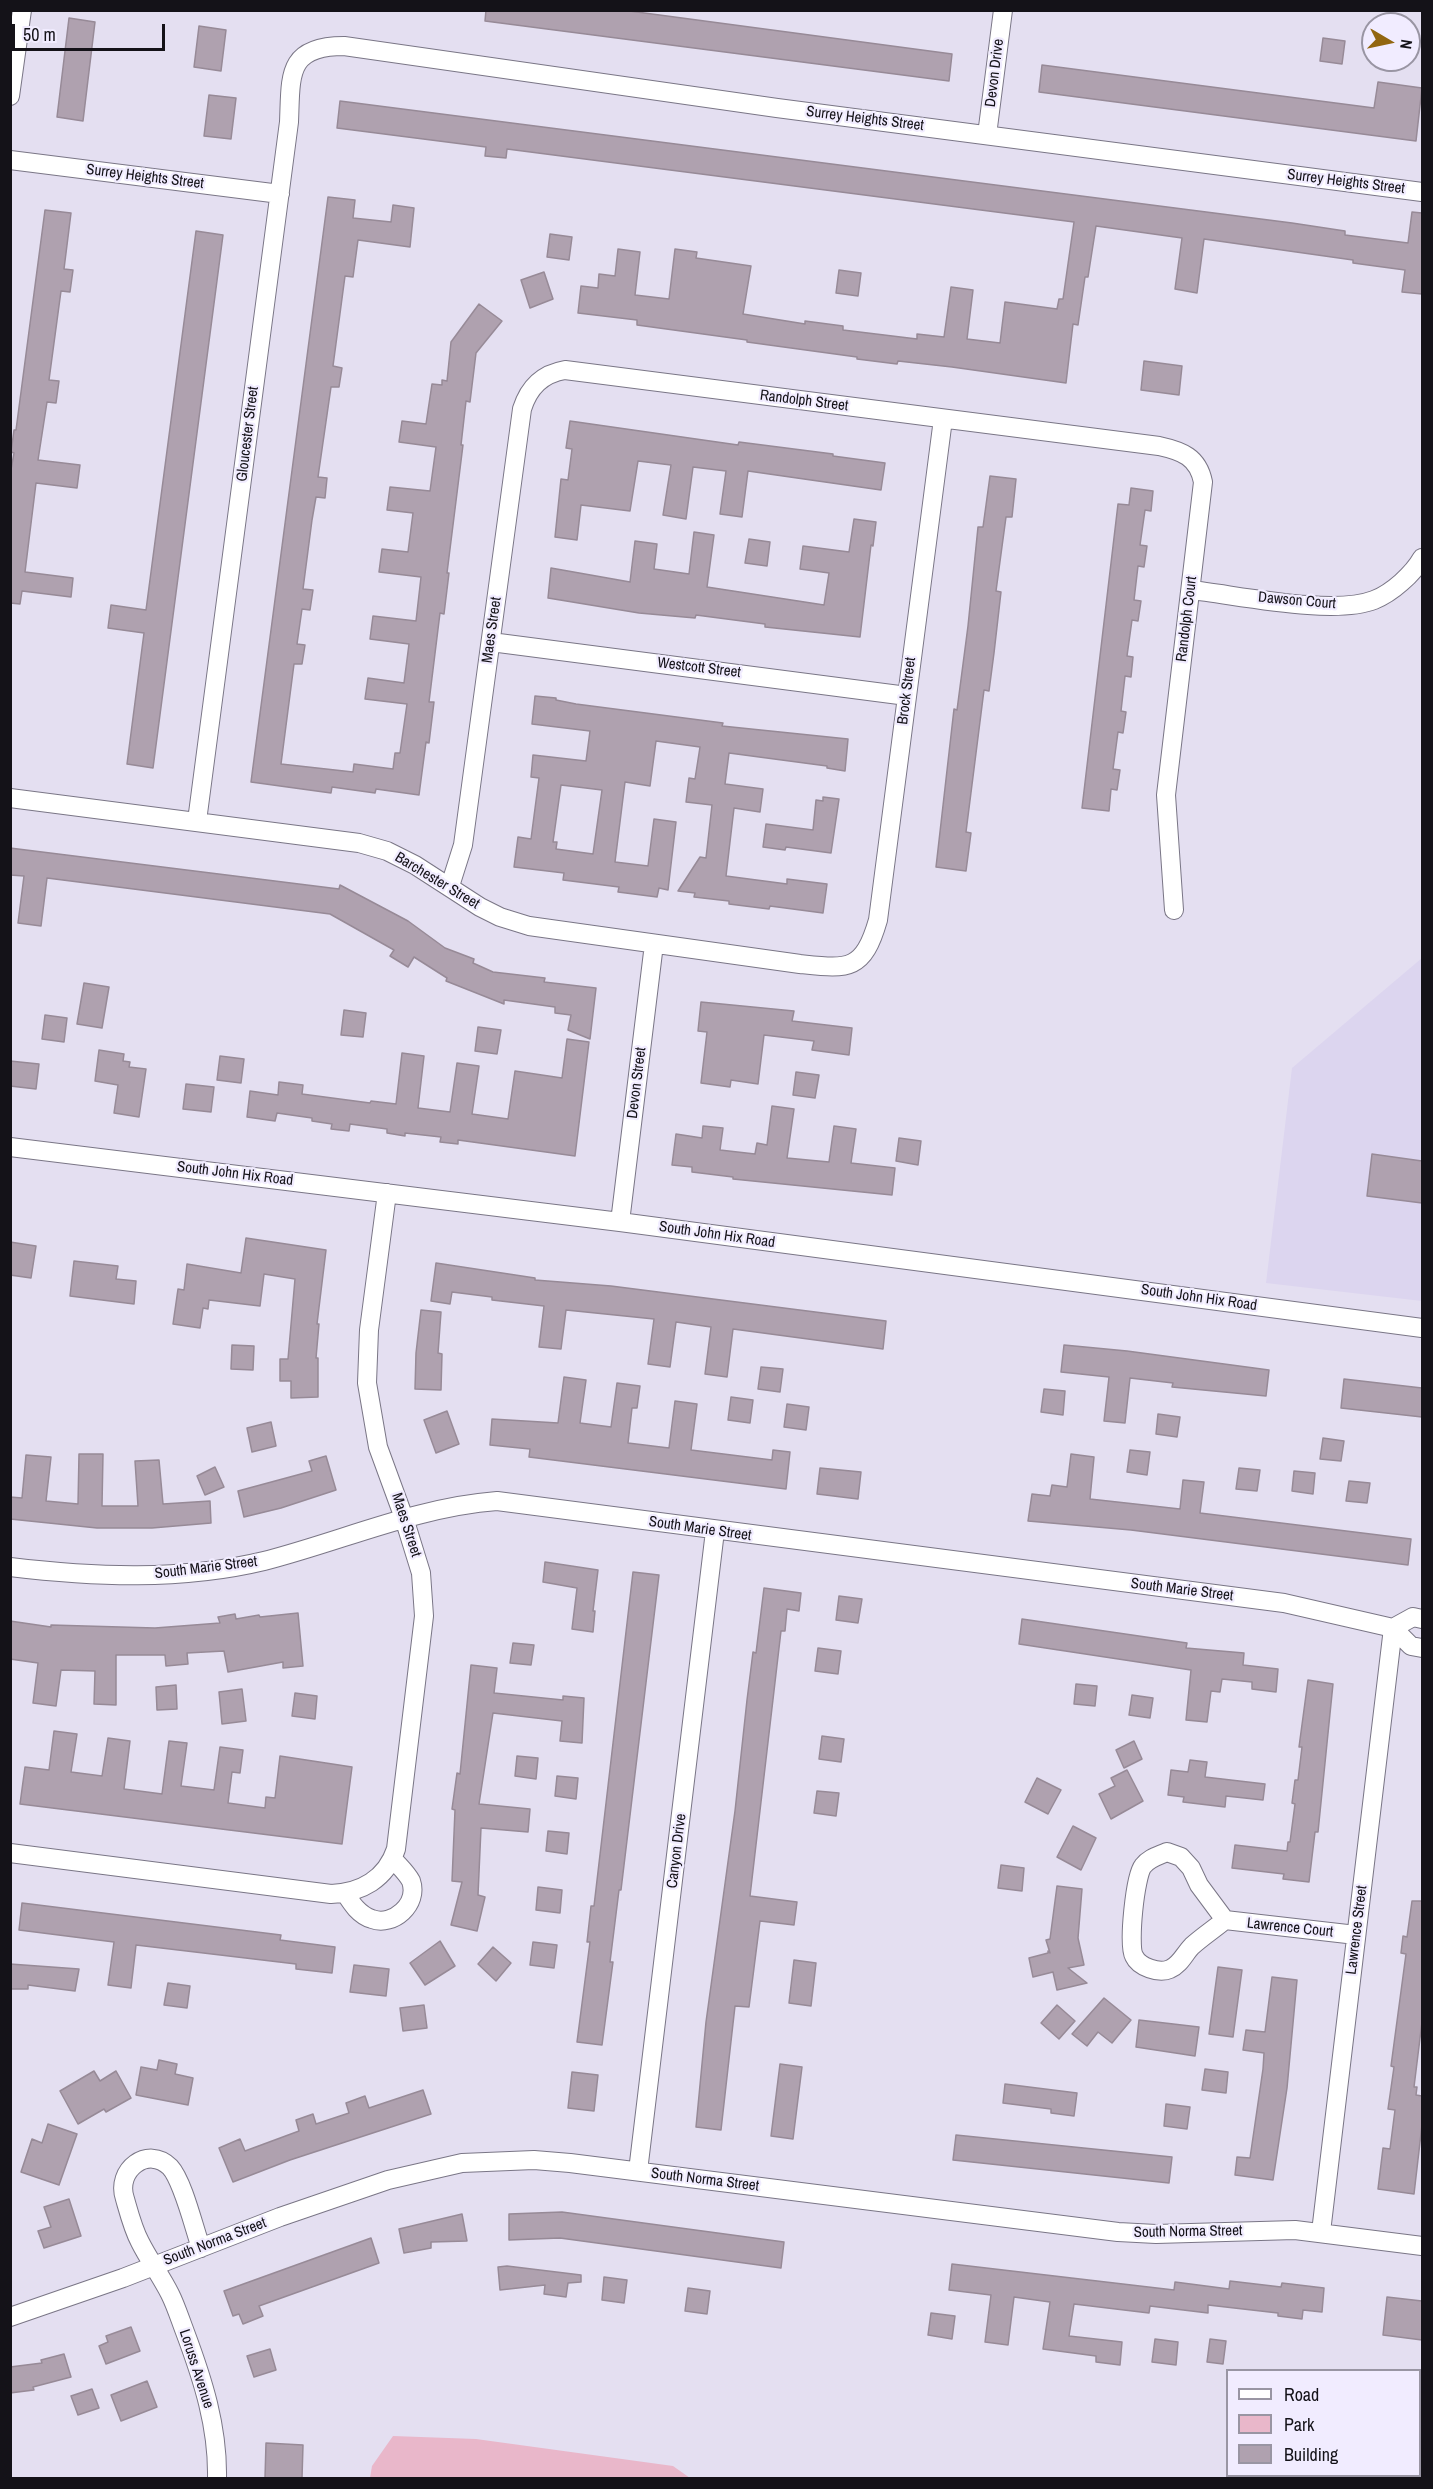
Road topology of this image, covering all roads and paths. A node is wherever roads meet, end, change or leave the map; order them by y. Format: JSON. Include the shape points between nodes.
{"nodes":[{"id":1,"x":22,"y":10,"type":"edge"},
{"id":2,"x":1003,"y":10,"type":"edge"},
{"id":3,"x":308,"y":51,"type":"joint"},
{"id":4,"x":10,"y":96,"type":"edge"},
{"id":5,"x":987,"y":135,"type":"junction"},
{"id":6,"x":10,"y":160,"type":"edge"},
{"id":7,"x":1422,"y":192,"type":"edge"},
{"id":8,"x":280,"y":194,"type":"junction"},
{"id":9,"x":542,"y":378,"type":"joint"},
{"id":10,"x":943,"y":419,"type":"junction"},
{"id":11,"x":1068,"y":434,"type":"joint"},
{"id":12,"x":1422,"y":558,"type":"edge"},
{"id":13,"x":1191,"y":590,"type":"junction"},
{"id":14,"x":491,"y":642,"type":"junction"},
{"id":15,"x":907,"y":696,"type":"junction"},
{"id":16,"x":10,"y":798,"type":"edge"},
{"id":17,"x":197,"y":821,"type":"junction"},
{"id":18,"x":450,"y":886,"type":"junction"},
{"id":19,"x":1174,"y":910,"type":"dead end"},
{"id":20,"x":654,"y":944,"type":"junction"},
{"id":21,"x":858,"y":958,"type":"joint"},
{"id":22,"x":10,"y":1147,"type":"edge"},
{"id":23,"x":387,"y":1193,"type":"junction"},
{"id":24,"x":620,"y":1222,"type":"junction"},
{"id":25,"x":1422,"y":1328,"type":"edge"},
{"id":26,"x":404,"y":1518,"type":"junction"},
{"id":27,"x":715,"y":1531,"type":"junction"},
{"id":28,"x":10,"y":1567,"type":"edge"},
{"id":29,"x":1422,"y":1618,"type":"edge"},
{"id":30,"x":1393,"y":1628,"type":"junction"},
{"id":31,"x":1422,"y":1648,"type":"edge"},
{"id":32,"x":10,"y":1853,"type":"edge"},
{"id":33,"x":393,"y":1859,"type":"junction"},
{"id":34,"x":345,"y":1893,"type":"junction"},
{"id":35,"x":1225,"y":1920,"type":"junction"},
{"id":36,"x":1356,"y":1935,"type":"junction"},
{"id":37,"x":638,"y":2171,"type":"junction"},
{"id":38,"x":1321,"y":2232,"type":"junction"},
{"id":39,"x":1422,"y":2246,"type":"edge"},
{"id":40,"x":201,"y":2248,"type":"junction"},
{"id":41,"x":153,"y":2266,"type":"junction"},
{"id":42,"x":10,"y":2317,"type":"edge"},
{"id":43,"x":217,"y":2478,"type":"edge"}],
"edges":[{"from":1,"to":4,"type":"street"},
{"from":2,"to":5,"type":"street","name":"Devon Drive"},
{"from":3,"to":5,"type":"street","name":"Surrey Heights Street","via":[[344,46]]},
{"from":3,"to":8,"type":"street","name":"Gloucester Street","via":[[296,66],[291,83]]},
{"from":5,"to":7,"type":"street","name":"Surrey Heights Street"},
{"from":6,"to":8,"type":"street","name":"Surrey Heights Street"},
{"from":8,"to":17,"type":"street","name":"Gloucester Street"},
{"from":9,"to":10,"type":"street","name":"Randolph Street","via":[[551,372],[578,371]]},
{"from":9,"to":14,"type":"street","name":"Maes Street","via":[[532,387],[522,409]]},
{"from":10,"to":11,"type":"street","name":"Randolph Street"},
{"from":10,"to":15,"type":"street","name":"Brock Street"},
{"from":11,"to":13,"type":"street","name":"Randolph Court","via":[[1159,446],[1193,460],[1203,482]]},
{"from":12,"to":13,"type":"street","name":"Dawson Court","via":[[1409,575],[1375,599],[1341,606]]},
{"from":13,"to":19,"type":"street","name":"Randolph Court","via":[[1166,795]]},
{"from":14,"to":15,"type":"street","name":"Westcott Street"},
{"from":14,"to":18,"type":"street","name":"Maes Street","via":[[463,845]]},
{"from":15,"to":21,"type":"street","name":"Brock Street","via":[[878,920],[873,938]]},
{"from":16,"to":17,"type":"street","name":"Barchester Street"},
{"from":17,"to":18,"type":"street","name":"Barchester Street","via":[[358,843],[396,856]]},
{"from":18,"to":20,"type":"street","name":"Barchester Street","via":[[500,917],[529,926]]},
{"from":20,"to":21,"type":"street","name":"Barchester Street","via":[[833,968],[842,968]]},
{"from":20,"to":24,"type":"street","name":"Devon Street"},
{"from":22,"to":23,"type":"street","name":"South John Hix Road"},
{"from":23,"to":24,"type":"street","name":"South John Hix Road"},
{"from":23,"to":26,"type":"street","name":"Maes Street","via":[[369,1330],[367,1383],[378,1447]]},
{"from":24,"to":25,"type":"street","name":"South John Hix Road"},
{"from":26,"to":27,"type":"street","name":"South Marie Street","via":[[497,1501]]},
{"from":26,"to":28,"type":"street","name":"South Marie Street","via":[[262,1561],[211,1570],[113,1576]]},
{"from":26,"to":33,"type":"street","name":"Maes Street","via":[[421,1573],[424,1616]]},
{"from":27,"to":30,"type":"street","name":"South Marie Street","via":[[1284,1604]]},
{"from":27,"to":37,"type":"street","name":"Canyon Drive"},
{"from":29,"to":30,"type":"street","via":[[1413,1617]]},
{"from":30,"to":31,"type":"street","name":"South Marie Street","via":[[1411,1646]]},
{"from":30,"to":36,"type":"street","name":"Lawrence Street"},
{"from":32,"to":34,"type":"street"},
{"from":33,"to":34,"type":"street","via":[[376,1879]]},
{"from":33,"to":34,"type":"street","via":[[406,1874],[412,1892],[409,1903],[393,1919],[371,1919],[356,1909]]},
{"from":35,"to":35,"type":"street","name":"Lawrence Court","via":[[1181,1857],[1167,1852],[1151,1858],[1142,1867],[1137,1882],[1131,1948],[1134,1959],[1151,1969],[1169,1970]]},
{"from":35,"to":36,"type":"street","name":"Lawrence Court"},
{"from":36,"to":38,"type":"street","name":"Lawrence Street"},
{"from":37,"to":38,"type":"street","name":"South Norma Street","via":[[1118,2232]]},
{"from":37,"to":40,"type":"street","name":"South Norma Street","via":[[534,2160],[462,2163],[388,2180]]},
{"from":38,"to":39,"type":"street","name":"South Norma Street"},
{"from":40,"to":41,"type":"street","name":"South Norma Street"},
{"from":40,"to":41,"type":"street","name":"Loruss Avenue","via":[[172,2170],[158,2160],[140,2161],[126,2172],[123,2196]]},
{"from":41,"to":42,"type":"street","name":"South Norma Street"},
{"from":41,"to":43,"type":"street","name":"Loruss Avenue","via":[[171,2294],[206,2392],[214,2430]]}]}
